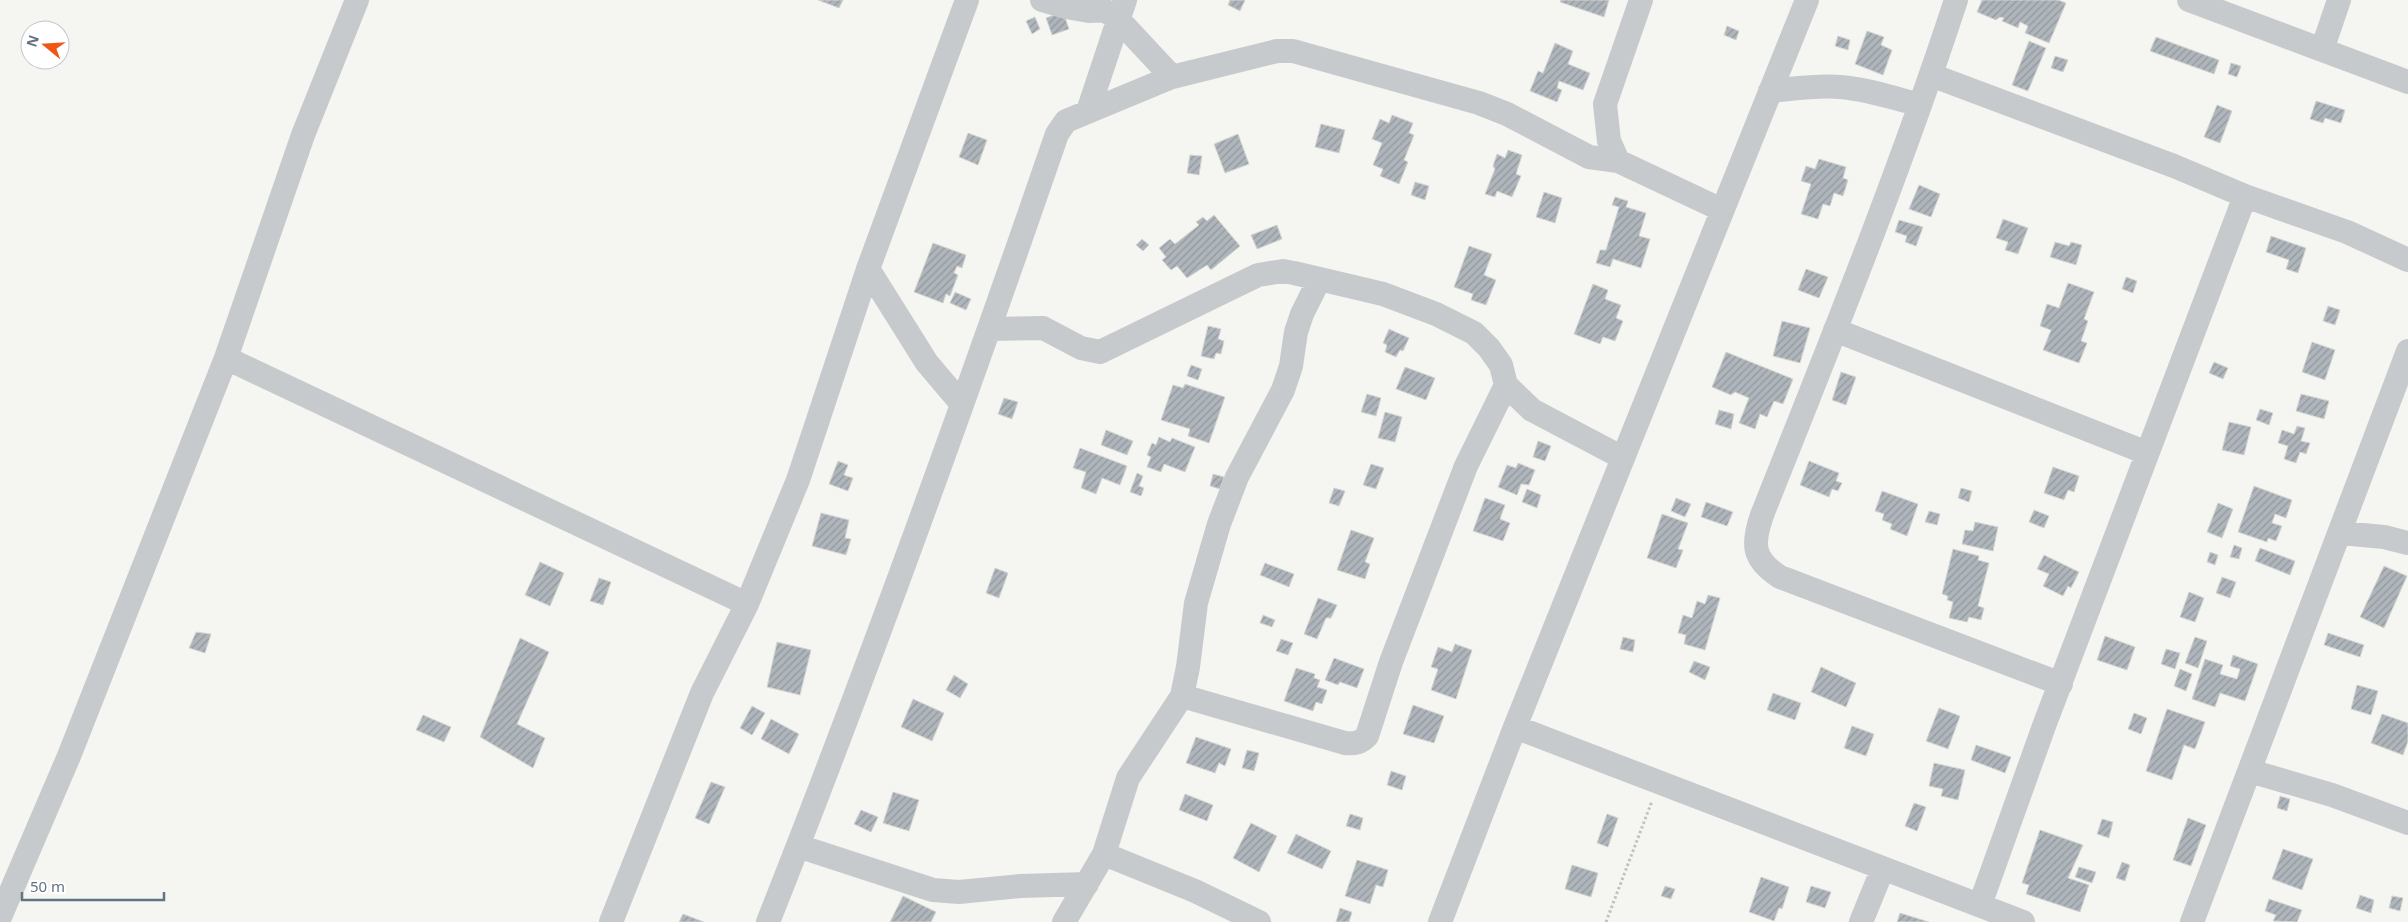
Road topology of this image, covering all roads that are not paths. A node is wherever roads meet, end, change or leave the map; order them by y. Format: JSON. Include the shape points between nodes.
{"nodes":[{"id":1,"x":357,"y":0,"type":"edge"},
{"id":2,"x":967,"y":0,"type":"edge"},
{"id":3,"x":1042,"y":0,"type":"edge"},
{"id":4,"x":1641,"y":0,"type":"edge"},
{"id":5,"x":1806,"y":0,"type":"edge"},
{"id":6,"x":1956,"y":0,"type":"edge"},
{"id":7,"x":2190,"y":0,"type":"edge"},
{"id":8,"x":2339,"y":0,"type":"edge"},
{"id":9,"x":1121,"y":9,"type":"edge"},
{"id":10,"x":2322,"y":50,"type":"junction"},
{"id":11,"x":1931,"y":75,"type":"junction"},
{"id":12,"x":1172,"y":77,"type":"junction"},
{"id":13,"x":2408,"y":82,"type":"edge"},
{"id":14,"x":1770,"y":91,"type":"junction"},
{"id":15,"x":1920,"y":105,"type":"junction"},
{"id":16,"x":1088,"y":111,"type":"junction"},
{"id":17,"x":1618,"y":161,"type":"junction"},
{"id":18,"x":2245,"y":196,"type":"junction"},
{"id":19,"x":1722,"y":210,"type":"junction"},
{"id":20,"x":2408,"y":260,"type":"edge"},
{"id":21,"x":868,"y":270,"type":"junction"},
{"id":22,"x":1319,"y":280,"type":"junction"},
{"id":23,"x":989,"y":329,"type":"junction"},
{"id":24,"x":1835,"y":330,"type":"junction"},
{"id":25,"x":2408,"y":351,"type":"edge"},
{"id":26,"x":226,"y":358,"type":"junction"},
{"id":27,"x":1506,"y":385,"type":"junction"},
{"id":28,"x":961,"y":403,"type":"junction"},
{"id":29,"x":2147,"y":453,"type":"junction"},
{"id":30,"x":1623,"y":458,"type":"junction"},
{"id":31,"x":2341,"y":533,"type":"junction"},
{"id":32,"x":2408,"y":543,"type":"edge"},
{"id":33,"x":746,"y":604,"type":"junction"},
{"id":34,"x":2061,"y":684,"type":"junction"},
{"id":35,"x":1182,"y":696,"type":"junction"},
{"id":36,"x":1515,"y":728,"type":"junction"},
{"id":37,"x":2250,"y":772,"type":"junction"},
{"id":38,"x":2408,"y":824,"type":"edge"},
{"id":39,"x":798,"y":846,"type":"junction"},
{"id":40,"x":1104,"y":854,"type":"junction"},
{"id":41,"x":1884,"y":868,"type":"junction"},
{"id":42,"x":1087,"y":884,"type":"junction"},
{"id":43,"x":1980,"y":905,"type":"junction"},
{"id":44,"x":0,"y":917,"type":"edge"},
{"id":45,"x":611,"y":922,"type":"edge"},
{"id":46,"x":768,"y":922,"type":"edge"},
{"id":47,"x":1064,"y":922,"type":"edge"},
{"id":48,"x":1259,"y":922,"type":"edge"},
{"id":49,"x":1440,"y":922,"type":"edge"},
{"id":50,"x":1861,"y":922,"type":"edge"},
{"id":51,"x":2023,"y":922,"type":"edge"},
{"id":52,"x":2192,"y":922,"type":"edge"}],
"edges":[{"from":1,"to":26,"type":"street","via":[[303,135]]},
{"from":2,"to":21,"type":"street"},
{"from":3,"to":9,"type":"street","via":[[1073,8]]},
{"from":4,"to":17,"type":"street","via":[[1605,104],[1609,141]]},
{"from":5,"to":14,"type":"street"},
{"from":6,"to":11,"type":"street"},
{"from":7,"to":10,"type":"street"},
{"from":8,"to":10,"type":"street"},
{"from":9,"to":12,"type":"street"},
{"from":9,"to":16,"type":"street"},
{"from":10,"to":13,"type":"street"},
{"from":11,"to":15,"type":"street"},
{"from":11,"to":18,"type":"street"},
{"from":12,"to":16,"type":"street"},
{"from":12,"to":17,"type":"street","via":[[1260,54],[1293,50],[1479,103],[1589,156]]},
{"from":14,"to":15,"type":"street","via":[[1839,87],[1875,92]]},
{"from":14,"to":19,"type":"street"},
{"from":15,"to":24,"type":"street"},
{"from":16,"to":23,"type":"street","via":[[1059,128]]},
{"from":17,"to":19,"type":"street"},
{"from":18,"to":20,"type":"street","via":[[2347,232]]},
{"from":18,"to":29,"type":"street"},
{"from":19,"to":30,"type":"street"},
{"from":21,"to":28,"type":"street","via":[[927,363]]},
{"from":21,"to":33,"type":"street","via":[[798,480]]},
{"from":22,"to":23,"type":"street","via":[[1283,271],[1258,275],[1100,352],[1081,348],[1043,328]]},
{"from":22,"to":27,"type":"street","via":[[1383,294],[1474,333],[1501,365]]},
{"from":22,"to":35,"type":"street","via":[[1296,332],[1291,366],[1283,390],[1237,477],[1219,524],[1196,603]]},
{"from":23,"to":28,"type":"street"},
{"from":24,"to":29,"type":"street"},
{"from":24,"to":34,"type":"street","via":[[1756,532],[1757,554],[1780,577]]},
{"from":25,"to":31,"type":"street"},
{"from":26,"to":33,"type":"street"},
{"from":26,"to":44,"type":"street","via":[[69,756]]},
{"from":27,"to":30,"type":"street","via":[[1547,420]]},
{"from":27,"to":35,"type":"street","via":[[1466,466],[1366,736],[1361,742],[1345,743]]},
{"from":28,"to":39,"type":"street","via":[[866,670]]},
{"from":29,"to":34,"type":"street"},
{"from":30,"to":36,"type":"street"},
{"from":31,"to":32,"type":"street"},
{"from":31,"to":37,"type":"street"},
{"from":33,"to":45,"type":"street","via":[[702,693]]},
{"from":34,"to":43,"type":"street"},
{"from":35,"to":40,"type":"street","via":[[1128,778]]},
{"from":36,"to":41,"type":"street"},
{"from":36,"to":49,"type":"street"},
{"from":37,"to":38,"type":"street","via":[[2332,794]]},
{"from":37,"to":52,"type":"street"},
{"from":39,"to":42,"type":"street","via":[[933,890],[959,892]]},
{"from":39,"to":46,"type":"street"},
{"from":40,"to":42,"type":"street"},
{"from":40,"to":48,"type":"street","via":[[1195,891]]},
{"from":41,"to":43,"type":"street"},
{"from":41,"to":50,"type":"street"},
{"from":42,"to":47,"type":"street"},
{"from":43,"to":51,"type":"street"}]}
